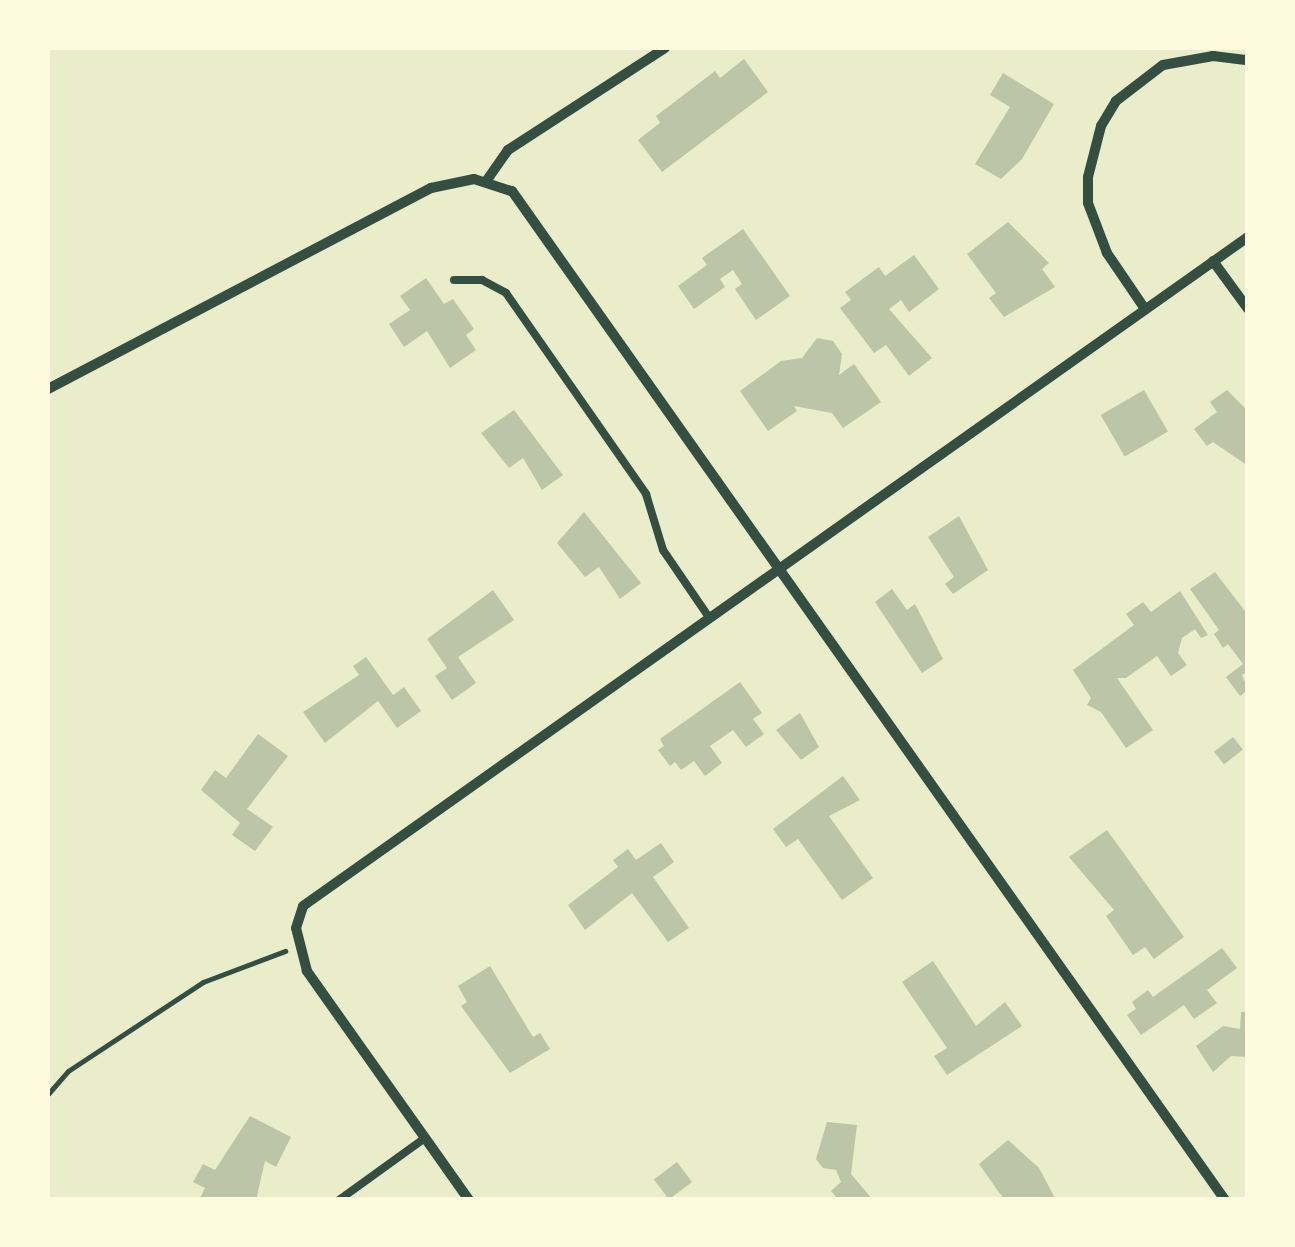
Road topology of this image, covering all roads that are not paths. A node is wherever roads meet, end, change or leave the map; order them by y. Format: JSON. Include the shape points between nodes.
{"nodes":[{"id":1,"x":658,"y":50,"type":"edge"},
{"id":2,"x":1248,"y":60,"type":"edge"},
{"id":3,"x":487,"y":180,"type":"junction"},
{"id":4,"x":1248,"y":237,"type":"edge"},
{"id":5,"x":1213,"y":262,"type":"junction"},
{"id":6,"x":454,"y":280,"type":"dead end"},
{"id":7,"x":1145,"y":308,"type":"junction"},
{"id":8,"x":1248,"y":309,"type":"edge"},
{"id":9,"x":48,"y":389,"type":"edge"},
{"id":10,"x":776,"y":567,"type":"junction"},
{"id":11,"x":708,"y":616,"type":"junction"},
{"id":12,"x":425,"y":1138,"type":"junction"},
{"id":13,"x":339,"y":1200,"type":"edge"},
{"id":14,"x":469,"y":1200,"type":"edge"},
{"id":15,"x":1225,"y":1200,"type":"edge"}],
"edges":[{"from":1,"to":3,"type":"street","via":[[508,150]]},
{"from":2,"to":7,"type":"street","via":[[1214,56],[1163,65],[1116,101],[1102,126],[1088,203],[1106,253]]},
{"from":3,"to":9,"type":"street","via":[[445,183],[400,203]]},
{"from":3,"to":10,"type":"street","via":[[520,200]]},
{"from":4,"to":5,"type":"street"},
{"from":5,"to":7,"type":"street"},
{"from":5,"to":8,"type":"street"},
{"from":6,"to":11,"type":"lane","via":[[482,280],[506,293],[646,494],[663,550]]},
{"from":7,"to":10,"type":"street"},
{"from":10,"to":11,"type":"street"},
{"from":10,"to":15,"type":"street"},
{"from":11,"to":12,"type":"street","via":[[316,893],[296,928],[307,970]]},
{"from":12,"to":13,"type":"lane"},
{"from":12,"to":14,"type":"street"}]}
